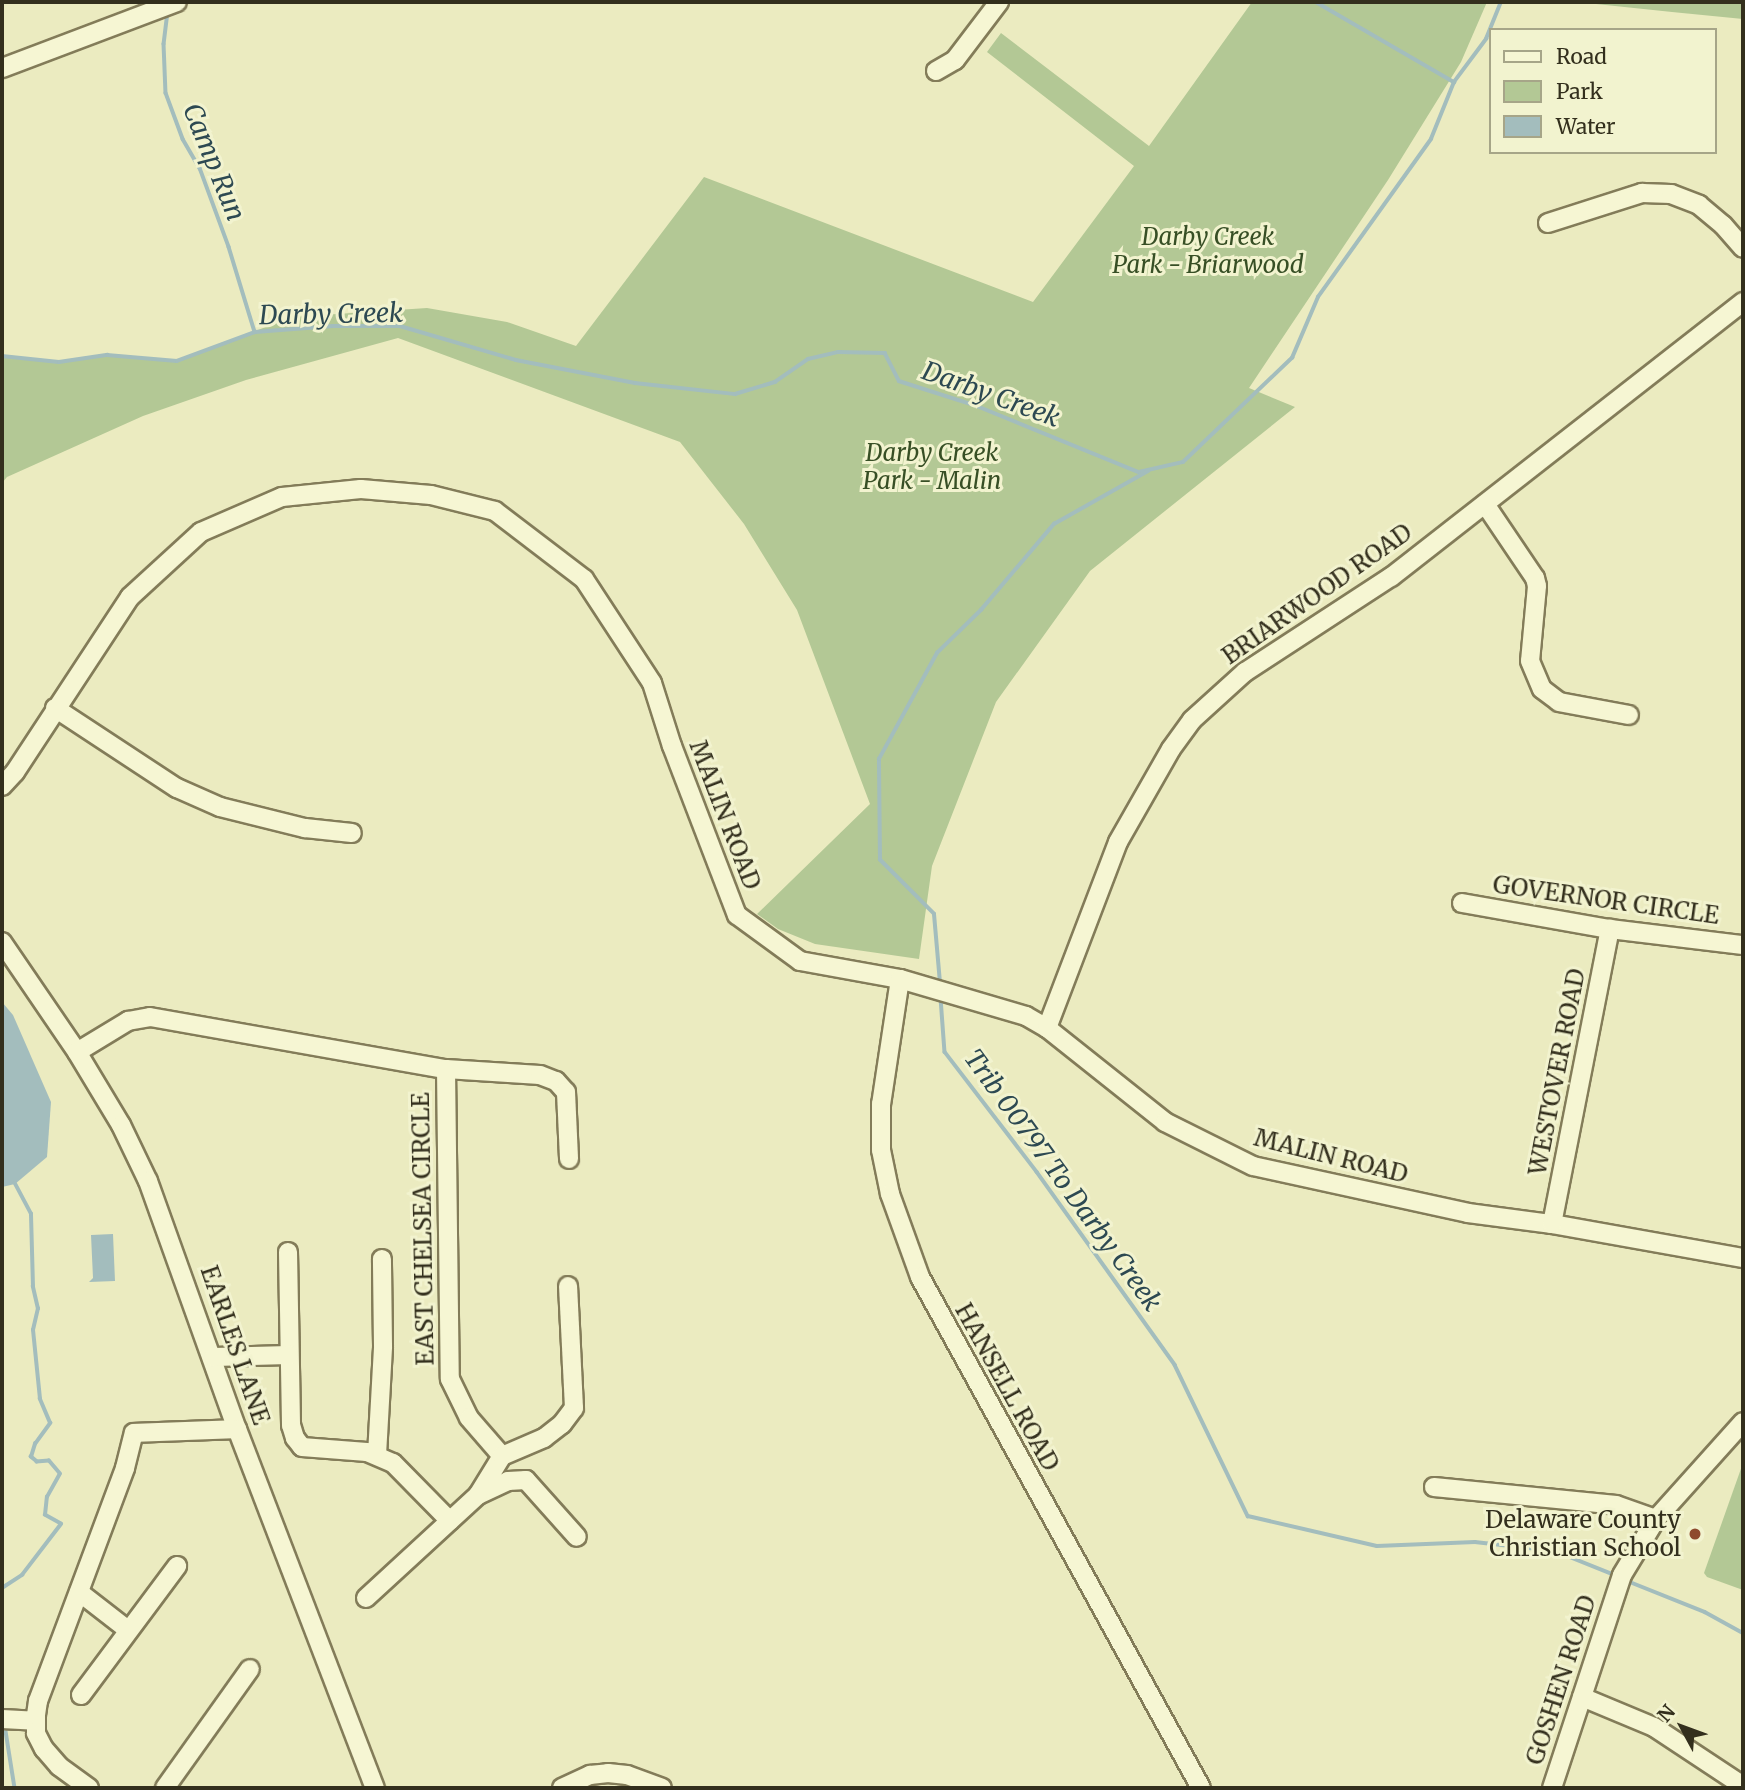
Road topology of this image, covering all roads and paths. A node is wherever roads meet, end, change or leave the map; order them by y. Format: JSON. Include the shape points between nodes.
{"nodes":[{"id":1,"x":177,"y":2,"type":"edge"},
{"id":2,"x":999,"y":2,"type":"edge"},
{"id":3,"x":2,"y":68,"type":"edge"},
{"id":4,"x":936,"y":71,"type":"dead end"},
{"id":5,"x":1548,"y":223,"type":"dead end"},
{"id":6,"x":1743,"y":247,"type":"edge"},
{"id":7,"x":1743,"y":302,"type":"edge"},
{"id":8,"x":1485,"y":504,"type":"junction"},
{"id":9,"x":55,"y":708,"type":"junction"},
{"id":10,"x":1629,"y":715,"type":"dead end"},
{"id":11,"x":2,"y":786,"type":"edge"},
{"id":12,"x":352,"y":833,"type":"dead end"},
{"id":13,"x":1462,"y":903,"type":"dead end"},
{"id":14,"x":1610,"y":929,"type":"junction"},
{"id":15,"x":2,"y":942,"type":"edge"},
{"id":16,"x":1743,"y":945,"type":"edge"},
{"id":17,"x":900,"y":979,"type":"junction"},
{"id":18,"x":1047,"y":1028,"type":"junction"},
{"id":19,"x":77,"y":1052,"type":"junction"},
{"id":20,"x":446,"y":1069,"type":"junction"},
{"id":21,"x":569,"y":1160,"type":"dead end"},
{"id":22,"x":1552,"y":1224,"type":"junction"},
{"id":23,"x":288,"y":1252,"type":"dead end"},
{"id":24,"x":1743,"y":1258,"type":"edge"},
{"id":25,"x":382,"y":1259,"type":"dead end"},
{"id":26,"x":569,"y":1286,"type":"dead end"},
{"id":27,"x":289,"y":1355,"type":"junction"},
{"id":28,"x":214,"y":1357,"type":"junction"},
{"id":29,"x":1743,"y":1422,"type":"edge"},
{"id":30,"x":237,"y":1429,"type":"junction"},
{"id":31,"x":377,"y":1455,"type":"junction"},
{"id":32,"x":502,"y":1456,"type":"junction"},
{"id":33,"x":1434,"y":1487,"type":"dead end"},
{"id":34,"x":478,"y":1495,"type":"junction"},
{"id":35,"x":1656,"y":1519,"type":"junction"},
{"id":36,"x":450,"y":1521,"type":"junction"},
{"id":37,"x":577,"y":1537,"type":"dead end"},
{"id":38,"x":177,"y":1566,"type":"dead end"},
{"id":39,"x":79,"y":1592,"type":"junction"},
{"id":40,"x":366,"y":1598,"type":"dead end"},
{"id":41,"x":128,"y":1630,"type":"junction"},
{"id":42,"x":250,"y":1669,"type":"dead end"},
{"id":43,"x":81,"y":1695,"type":"dead end"},
{"id":44,"x":1582,"y":1697,"type":"junction"},
{"id":45,"x":2,"y":1719,"type":"edge"},
{"id":46,"x":35,"y":1721,"type":"junction"},
{"id":47,"x":1743,"y":1786,"type":"edge"},
{"id":48,"x":89,"y":1788,"type":"edge"},
{"id":49,"x":165,"y":1788,"type":"edge"},
{"id":50,"x":375,"y":1788,"type":"edge"},
{"id":51,"x":562,"y":1788,"type":"edge"},
{"id":52,"x":662,"y":1788,"type":"edge"},
{"id":53,"x":1201,"y":1788,"type":"edge"},
{"id":54,"x":1552,"y":1788,"type":"edge"}],
"edges":[{"from":1,"to":3,"type":"street"},
{"from":2,"to":4,"type":"street","via":[[955,60]]},
{"from":5,"to":6,"type":"street","via":[[1642,193],[1671,194],[1699,205]]},
{"from":7,"to":8,"type":"street","name":"BRIARWOOD ROAD"},
{"from":8,"to":10,"type":"street","via":[[1535,578],[1530,661],[1542,689],[1559,702]]},
{"from":8,"to":18,"type":"street","name":"BRIARWOOD ROAD","via":[[1391,577],[1245,672],[1192,720],[1118,842]]},
{"from":9,"to":11,"type":"street","name":"MALIN ROAD"},
{"from":9,"to":12,"type":"street","via":[[177,788],[220,807],[305,828]]},
{"from":9,"to":17,"type":"street","name":"MALIN ROAD","via":[[130,597],[201,533],[282,497],[361,489],[431,495],[495,511],[584,579],[652,683],[737,915],[800,961]]},
{"from":13,"to":14,"type":"street","name":"GOVERNOR CIRCLE"},
{"from":14,"to":16,"type":"street","name":"GOVERNOR CIRCLE"},
{"from":14,"to":22,"type":"street","name":"WESTOVER ROAD"},
{"from":15,"to":19,"type":"street","name":"EARLES LANE"},
{"from":17,"to":18,"type":"street","name":"MALIN ROAD","via":[[1008,1010]]},
{"from":17,"to":53,"type":"street","name":"HANSELL ROAD","via":[[881,1104],[881,1150],[890,1194],[920,1277]]},
{"from":18,"to":22,"type":"street","name":"MALIN ROAD","via":[[1165,1122],[1253,1166],[1468,1213]]},
{"from":19,"to":20,"type":"street","name":"EAST CHELSEA CIRCLE","via":[[128,1021],[150,1017]]},
{"from":19,"to":28,"type":"street","name":"EARLES LANE","via":[[148,1181]]},
{"from":20,"to":21,"type":"street","name":"EAST CHELSEA CIRCLE","via":[[540,1075],[562,1086]]},
{"from":20,"to":32,"type":"street","name":"EAST CHELSEA CIRCLE","via":[[450,1378],[465,1412]]},
{"from":22,"to":24,"type":"street","name":"MALIN ROAD"},
{"from":23,"to":27,"type":"street"},
{"from":25,"to":31,"type":"street","name":"EAST CHELSEA CIRCLE"},
{"from":26,"to":32,"type":"street","via":[[574,1408],[544,1438]]},
{"from":27,"to":28,"type":"street"},
{"from":27,"to":31,"type":"street","via":[[290,1425],[302,1447]]},
{"from":28,"to":30,"type":"street","name":"EARLES LANE"},
{"from":29,"to":35,"type":"street","name":"GOSHEN ROAD"},
{"from":30,"to":39,"type":"street","via":[[134,1433]]},
{"from":30,"to":50,"type":"street","name":"EARLES LANE"},
{"from":31,"to":36,"type":"street","via":[[406,1474]]},
{"from":32,"to":34,"type":"street"},
{"from":33,"to":35,"type":"street","via":[[1616,1506]]},
{"from":34,"to":36,"type":"street"},
{"from":34,"to":37,"type":"street","via":[[508,1481],[526,1480]]},
{"from":35,"to":44,"type":"street","name":"GOSHEN ROAD","via":[[1620,1579]]},
{"from":36,"to":40,"type":"street"},
{"from":38,"to":41,"type":"street"},
{"from":39,"to":41,"type":"street"},
{"from":39,"to":46,"type":"street","via":[[38,1701]]},
{"from":41,"to":43,"type":"street"},
{"from":42,"to":49,"type":"street"},
{"from":44,"to":47,"type":"street","via":[[1654,1727]]},
{"from":44,"to":54,"type":"street","name":"GOSHEN ROAD"},
{"from":45,"to":46,"type":"street"},
{"from":46,"to":48,"type":"street","via":[[44,1749]]},
{"from":51,"to":52,"type":"street","via":[[608,1773]]}]}
